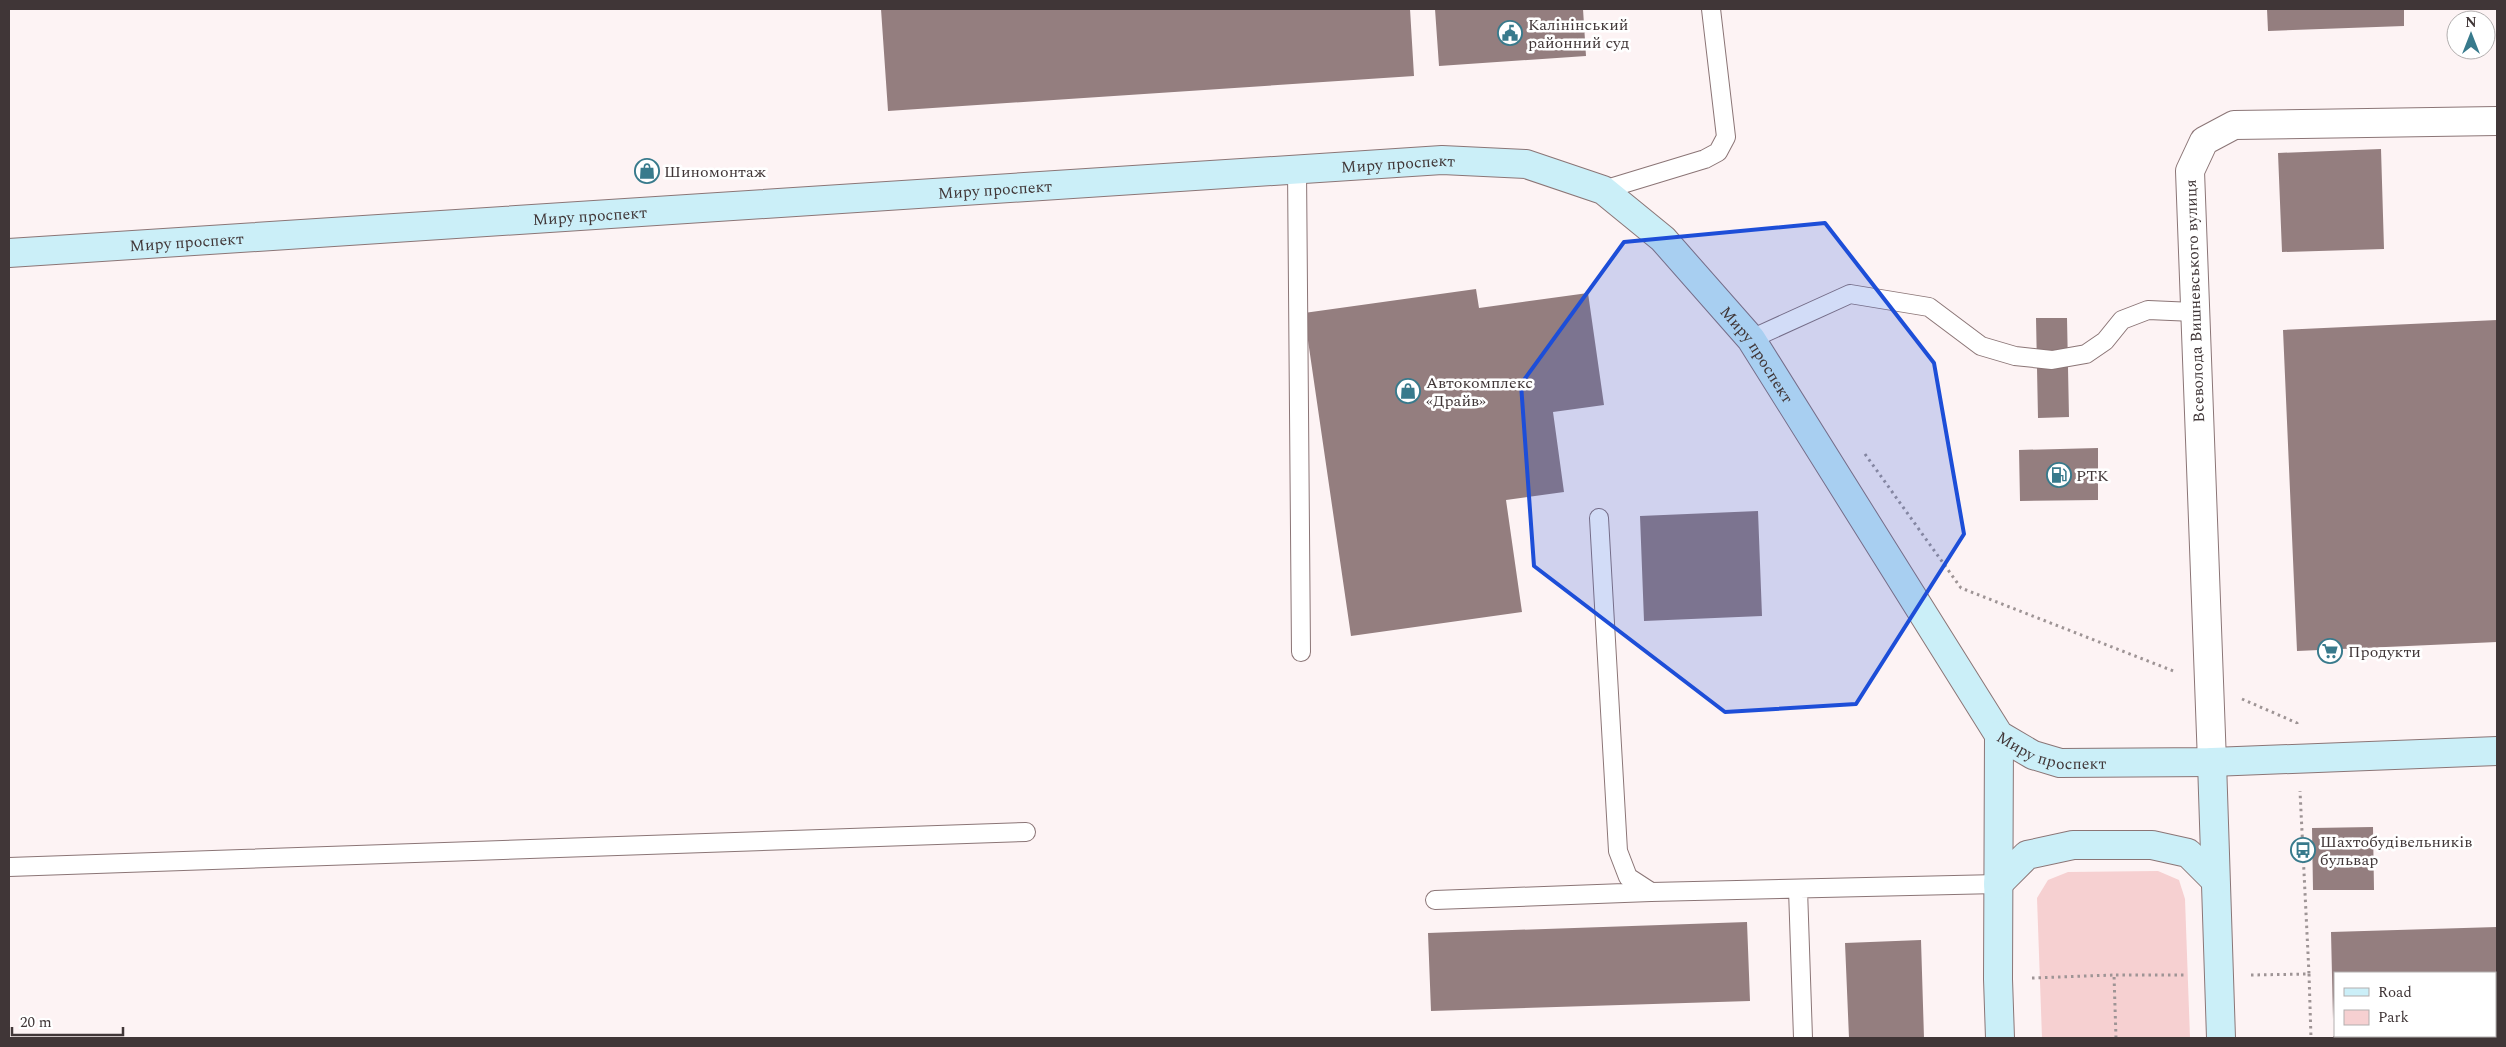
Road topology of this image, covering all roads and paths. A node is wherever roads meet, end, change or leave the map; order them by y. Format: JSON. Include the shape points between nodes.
{"nodes":[{"id":1,"x":1711,"y":9,"type":"edge"},
{"id":2,"x":2497,"y":121,"type":"edge"},
{"id":3,"x":1298,"y":169,"type":"junction"},
{"id":4,"x":1603,"y":190,"type":"junction"},
{"id":5,"x":9,"y":253,"type":"edge"},
{"id":6,"x":2194,"y":312,"type":"junction"},
{"id":7,"x":1751,"y":339,"type":"junction"},
{"id":8,"x":1863,"y":451,"type":"dead end"},
{"id":9,"x":1599,"y":518,"type":"dead end"},
{"id":10,"x":1301,"y":652,"type":"dead end"},
{"id":11,"x":2209,"y":685,"type":"junction"},
{"id":12,"x":2297,"y":723,"type":"dead end"},
{"id":13,"x":1999,"y":735,"type":"junction"},
{"id":14,"x":2497,"y":751,"type":"edge"},
{"id":15,"x":2212,"y":762,"type":"junction"},
{"id":16,"x":1026,"y":832,"type":"dead end"},
{"id":17,"x":9,"y":867,"type":"edge"},
{"id":18,"x":2215,"y":880,"type":"junction"},
{"id":19,"x":1998,"y":884,"type":"junction"},
{"id":20,"x":1798,"y":889,"type":"junction"},
{"id":21,"x":1651,"y":892,"type":"junction"},
{"id":22,"x":1435,"y":900,"type":"dead end"},
{"id":23,"x":2309,"y":974,"type":"dead end"},
{"id":24,"x":2114,"y":975,"type":"dead end"},
{"id":25,"x":1998,"y":979,"type":"junction"},
{"id":26,"x":1803,"y":1038,"type":"edge"},
{"id":27,"x":2000,"y":1038,"type":"edge"},
{"id":28,"x":2221,"y":1038,"type":"edge"},
{"id":29,"x":2310,"y":1038,"type":"edge"}],
"edges":[{"from":1,"to":4,"type":"lane","via":[[1726,136],[1718,152],[1705,159]]},
{"from":2,"to":6,"type":"street","name":"Всеволода Вишневського вулиця","via":[[2234,125],[2204,141],[2190,171]]},
{"from":3,"to":4,"type":"main road","name":"Миру проспект","via":[[1442,160],[1526,164]]},
{"from":3,"to":5,"type":"main road","name":"Миру проспект"},
{"from":3,"to":10,"type":"lane"},
{"from":4,"to":7,"type":"main road","name":"Миру проспект","via":[[1663,239]]},
{"from":6,"to":7,"type":"lane","via":[[2148,310],[2122,320],[2105,340],[2086,354],[2052,360],[2015,356],[1981,346],[1929,307],[1850,294]]},
{"from":6,"to":11,"type":"street","name":"Всеволода Вишневського вулиця"},
{"from":7,"to":13,"type":"main road","name":"Миру проспект"},
{"from":8,"to":11,"type":"path","via":[[1961,588]]},
{"from":9,"to":21,"type":"lane","via":[[1618,851],[1628,877]]},
{"from":11,"to":12,"type":"path"},
{"from":11,"to":15,"type":"street","name":"Всеволода Вишневського вулиця"},
{"from":13,"to":15,"type":"main road","name":"Миру проспект","via":[[2033,755],[2060,763]]},
{"from":13,"to":19,"type":"main road"},
{"from":14,"to":15,"type":"main road","name":"Миру проспект"},
{"from":15,"to":18,"type":"main road"},
{"from":16,"to":17,"type":"lane"},
{"from":18,"to":19,"type":"main road","via":[[2188,853],[2152,845],[2073,845],[2027,854]]},
{"from":18,"to":28,"type":"main road"},
{"from":19,"to":20,"type":"lane"},
{"from":19,"to":25,"type":"main road"},
{"from":20,"to":21,"type":"lane"},
{"from":20,"to":26,"type":"lane"},
{"from":21,"to":22,"type":"lane"},
{"from":23,"to":29,"type":"path"},
{"from":24,"to":25,"type":"path"},
{"from":25,"to":27,"type":"main road"}]}
